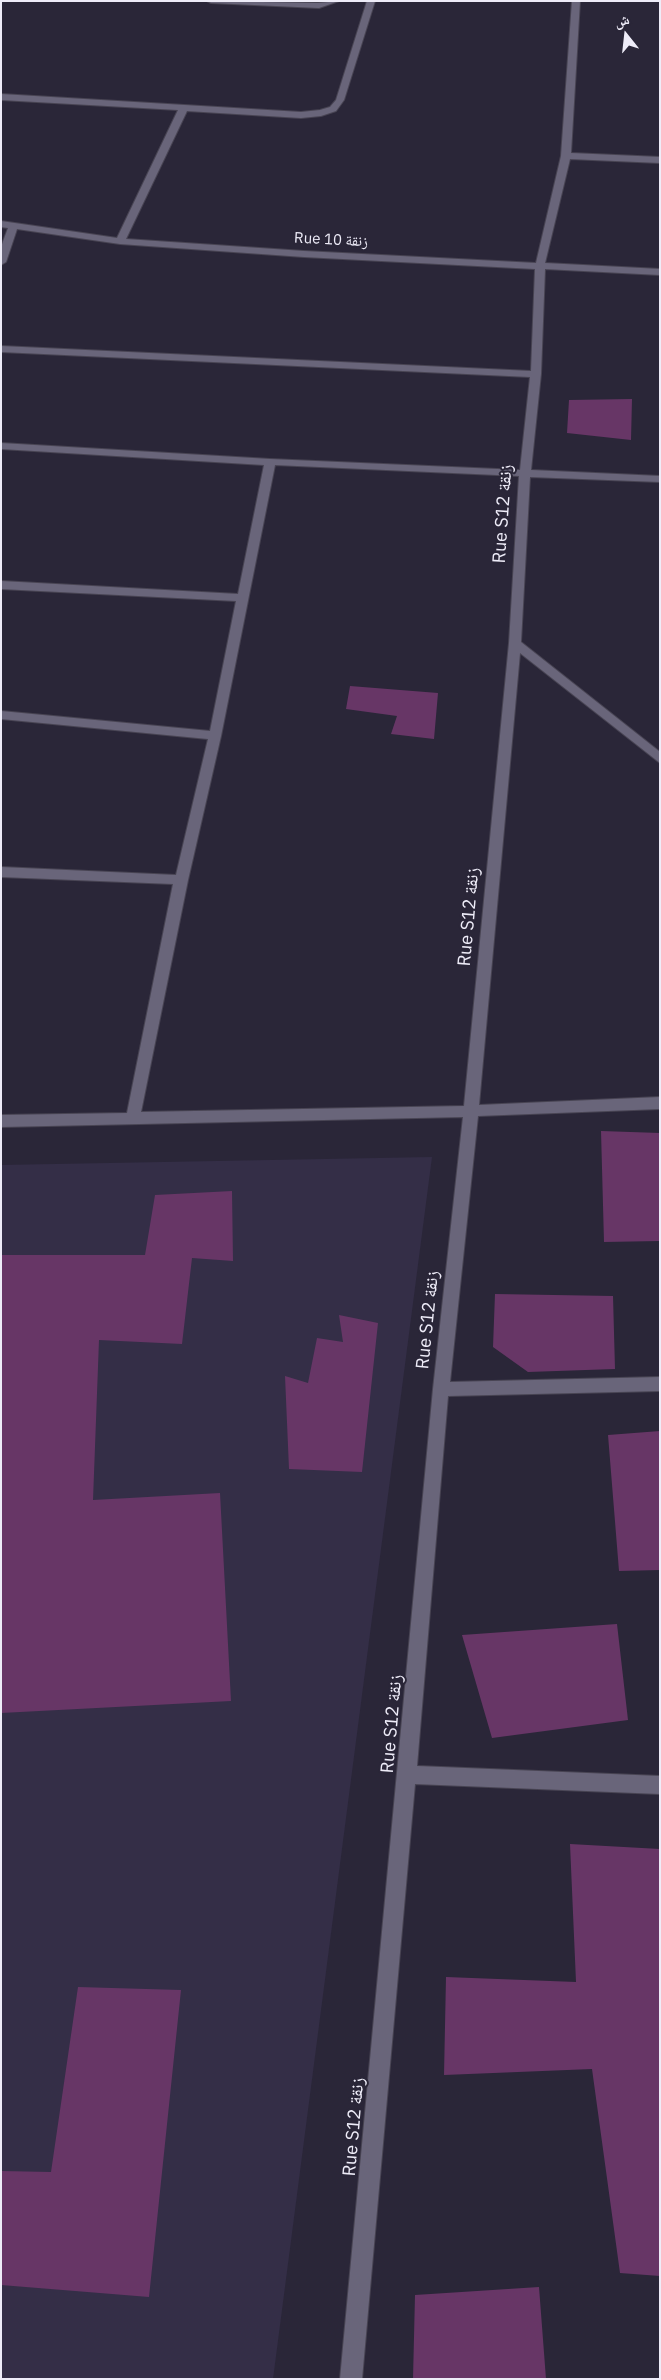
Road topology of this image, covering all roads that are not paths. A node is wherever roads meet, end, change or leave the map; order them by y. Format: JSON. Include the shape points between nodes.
{"nodes":[{"id":1,"x":211,"y":1,"type":"edge"},
{"id":2,"x":335,"y":1,"type":"edge"},
{"id":3,"x":371,"y":1,"type":"edge"},
{"id":4,"x":576,"y":1,"type":"edge"},
{"id":5,"x":1,"y":97,"type":"edge"},
{"id":6,"x":184,"y":107,"type":"junction"},
{"id":7,"x":566,"y":156,"type":"junction"},
{"id":8,"x":660,"y":160,"type":"edge"},
{"id":9,"x":1,"y":224,"type":"edge"},
{"id":10,"x":13,"y":226,"type":"junction"},
{"id":11,"x":120,"y":242,"type":"junction"},
{"id":12,"x":1,"y":262,"type":"edge"},
{"id":13,"x":540,"y":265,"type":"junction"},
{"id":14,"x":660,"y":272,"type":"edge"},
{"id":15,"x":1,"y":350,"type":"edge"},
{"id":16,"x":536,"y":374,"type":"junction"},
{"id":17,"x":1,"y":446,"type":"edge"},
{"id":18,"x":270,"y":462,"type":"junction"},
{"id":19,"x":525,"y":473,"type":"junction"},
{"id":20,"x":660,"y":479,"type":"edge"},
{"id":21,"x":1,"y":584,"type":"edge"},
{"id":22,"x":241,"y":598,"type":"junction"},
{"id":23,"x":515,"y":643,"type":"junction"},
{"id":24,"x":1,"y":715,"type":"edge"},
{"id":25,"x":215,"y":736,"type":"junction"},
{"id":26,"x":660,"y":760,"type":"edge"},
{"id":27,"x":1,"y":872,"type":"edge"},
{"id":28,"x":181,"y":880,"type":"junction"},
{"id":29,"x":660,"y":1103,"type":"edge"},
{"id":30,"x":471,"y":1111,"type":"junction"},
{"id":31,"x":133,"y":1118,"type":"junction"},
{"id":32,"x":1,"y":1121,"type":"edge"},
{"id":33,"x":660,"y":1384,"type":"edge"},
{"id":34,"x":441,"y":1389,"type":"junction"},
{"id":35,"x":407,"y":1775,"type":"junction"},
{"id":36,"x":660,"y":1784,"type":"edge"},
{"id":37,"x":351,"y":2379,"type":"edge"}],
"edges":[{"from":1,"to":2,"type":"street","via":[[319,6]]},
{"from":3,"to":6,"type":"street","via":[[340,100],[333,109],[301,114]]},
{"from":4,"to":7,"type":"street","name":"Rue S12 زنقة"},
{"from":5,"to":6,"type":"street"},
{"from":6,"to":11,"type":"street"},
{"from":7,"to":8,"type":"street"},
{"from":7,"to":13,"type":"street","name":"Rue S12 زنقة"},
{"from":9,"to":10,"type":"street","name":"Rue 10 زنقة"},
{"from":10,"to":11,"type":"street","name":"Rue 10 زنقة"},
{"from":10,"to":12,"type":"street"},
{"from":11,"to":13,"type":"street","name":"Rue 10 زنقة"},
{"from":13,"to":14,"type":"street","name":"Rue 10 زنقة"},
{"from":13,"to":16,"type":"street","name":"Rue S12 زنقة"},
{"from":15,"to":16,"type":"street"},
{"from":16,"to":19,"type":"street","name":"Rue S12 زنقة"},
{"from":17,"to":18,"type":"street"},
{"from":18,"to":19,"type":"street"},
{"from":18,"to":22,"type":"street"},
{"from":19,"to":20,"type":"street"},
{"from":19,"to":23,"type":"street","name":"Rue S12 زنقة"},
{"from":21,"to":22,"type":"street"},
{"from":22,"to":25,"type":"street"},
{"from":23,"to":26,"type":"street"},
{"from":23,"to":30,"type":"street","name":"Rue S12 زنقة"},
{"from":24,"to":25,"type":"street"},
{"from":25,"to":28,"type":"street"},
{"from":27,"to":28,"type":"street"},
{"from":28,"to":31,"type":"street"},
{"from":29,"to":30,"type":"street"},
{"from":30,"to":31,"type":"street"},
{"from":30,"to":34,"type":"street","name":"Rue S12 زنقة"},
{"from":31,"to":32,"type":"street"},
{"from":33,"to":34,"type":"street"},
{"from":34,"to":35,"type":"street","name":"Rue S12 زنقة"},
{"from":35,"to":36,"type":"street"},
{"from":35,"to":37,"type":"street","name":"Rue S12 زنقة"}]}
